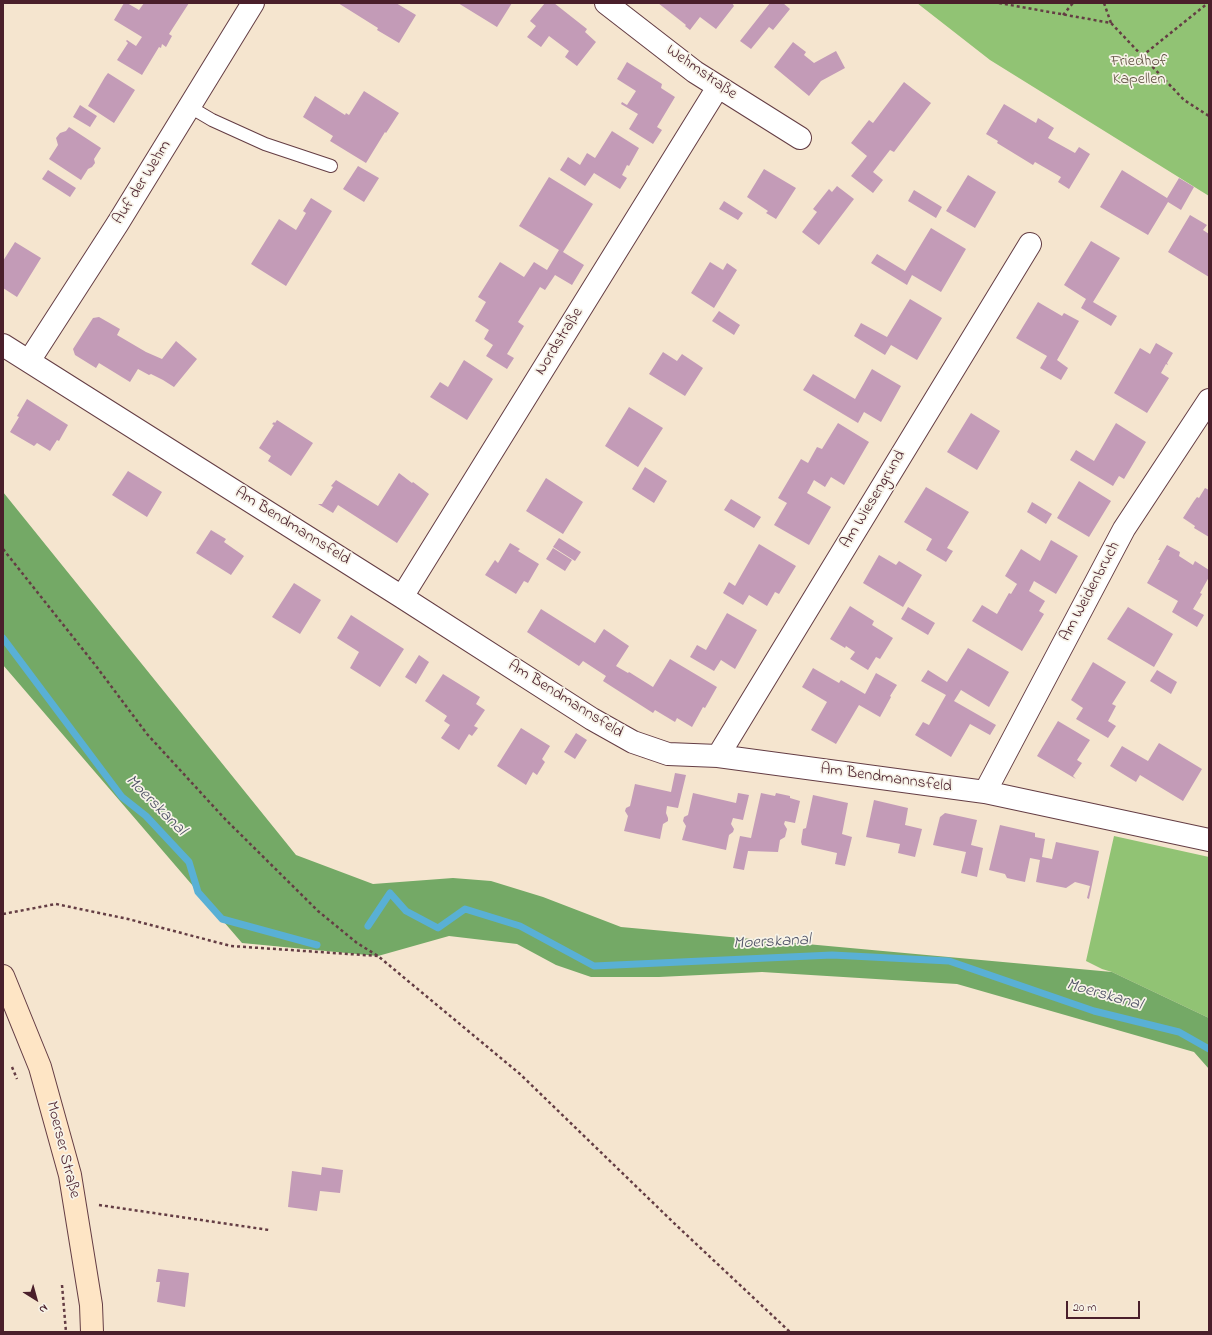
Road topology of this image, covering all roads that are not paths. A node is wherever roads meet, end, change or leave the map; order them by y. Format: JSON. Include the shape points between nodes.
{"nodes":[{"id":1,"x":253,"y":3,"type":"edge"},
{"id":2,"x":606,"y":3,"type":"edge"},
{"id":3,"x":718,"y":87,"type":"junction"},
{"id":4,"x":190,"y":107,"type":"junction"},
{"id":5,"x":800,"y":138,"type":"dead end"},
{"id":6,"x":332,"y":166,"type":"dead end"},
{"id":7,"x":1030,"y":244,"type":"dead end"},
{"id":8,"x":3,"y":344,"type":"edge"},
{"id":9,"x":29,"y":361,"type":"junction"},
{"id":10,"x":1209,"y":400,"type":"edge"},
{"id":11,"x":402,"y":597,"type":"junction"},
{"id":12,"x":718,"y":756,"type":"junction"},
{"id":13,"x":985,"y":792,"type":"junction"},
{"id":14,"x":1209,"y":840,"type":"edge"},
{"id":15,"x":3,"y":976,"type":"edge"},
{"id":16,"x":92,"y":1332,"type":"edge"}],
"edges":[{"from":1,"to":4,"type":"street","name":"Auf der Wehm"},
{"from":2,"to":3,"type":"street","name":"Wehmstraße"},
{"from":3,"to":5,"type":"street","name":"Wehmstraße"},
{"from":3,"to":11,"type":"street","name":"Nordstraße"},
{"from":4,"to":6,"type":"lane","via":[[265,144]]},
{"from":4,"to":9,"type":"street","name":"Auf der Wehm"},
{"from":7,"to":12,"type":"street","name":"Am Wiesengrund"},
{"from":8,"to":9,"type":"street","name":"Am Bendmannsfeld"},
{"from":9,"to":11,"type":"street","name":"Am Bendmannsfeld"},
{"from":10,"to":13,"type":"street","name":"Am Weidenbruch","via":[[1124,529]]},
{"from":11,"to":12,"type":"street","name":"Am Bendmannsfeld","via":[[592,719],[633,742],[668,754]]},
{"from":12,"to":13,"type":"street","name":"Am Bendmannsfeld"},
{"from":13,"to":14,"type":"street","name":"Am Bendmannsfeld"},
{"from":15,"to":16,"type":"street","name":"Moerser Straße","via":[[40,1067],[70,1175],[91,1305]]}]}
